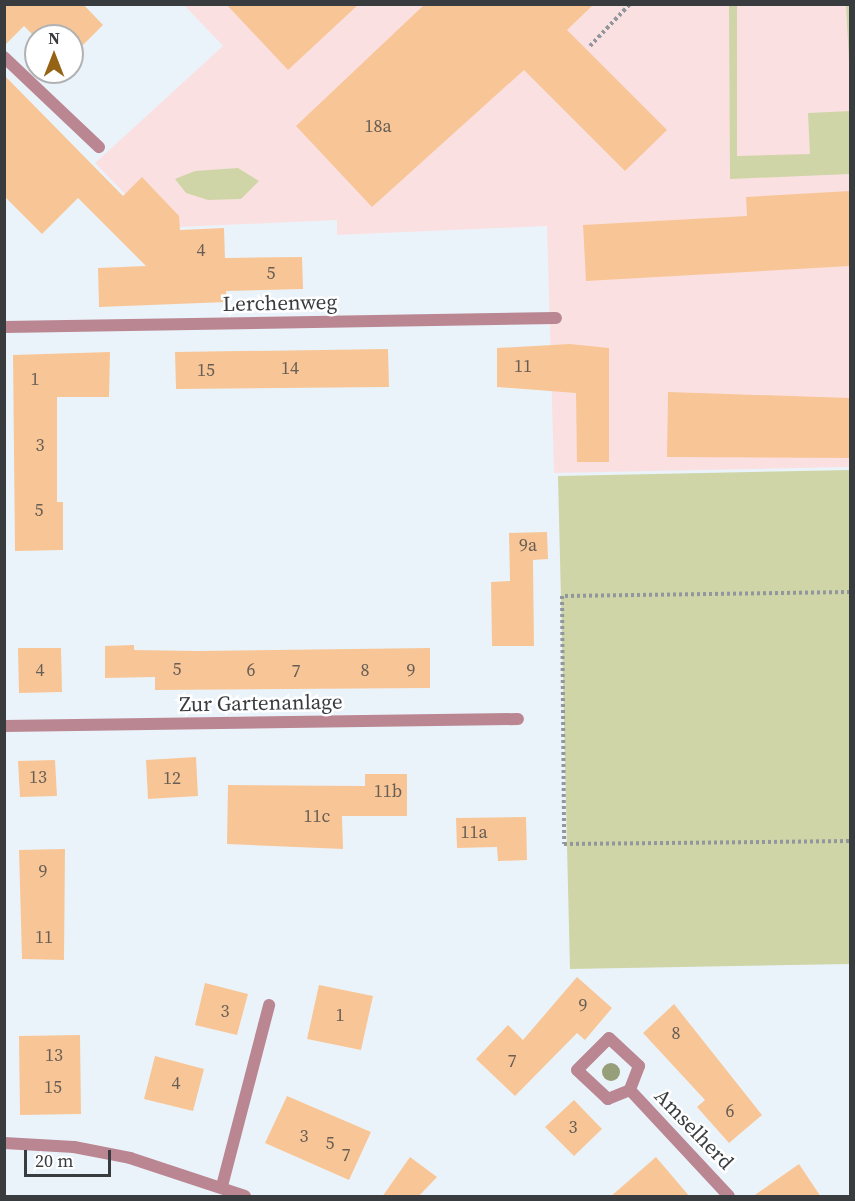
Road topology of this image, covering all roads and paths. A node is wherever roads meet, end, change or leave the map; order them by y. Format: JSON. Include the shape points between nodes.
{"nodes":[{"id":1,"x":630,"y":4,"type":"edge"},
{"id":2,"x":590,"y":46,"type":"dead end"},
{"id":3,"x":4,"y":57,"type":"edge"},
{"id":4,"x":99,"y":147,"type":"dead end"},
{"id":5,"x":556,"y":318,"type":"dead end"},
{"id":6,"x":4,"y":327,"type":"edge"},
{"id":7,"x":850,"y":592,"type":"edge"},
{"id":8,"x":518,"y":719,"type":"dead end"},
{"id":9,"x":4,"y":726,"type":"edge"},
{"id":10,"x":850,"y":840,"type":"edge"},
{"id":11,"x":269,"y":1005,"type":"dead end"},
{"id":12,"x":630,"y":1090,"type":"junction"},
{"id":13,"x":4,"y":1143,"type":"edge"},
{"id":14,"x":222,"y":1186,"type":"junction"},
{"id":15,"x":245,"y":1197,"type":"edge"},
{"id":16,"x":729,"y":1197,"type":"edge"}],
"edges":[{"from":1,"to":2,"type":"path"},
{"from":3,"to":4,"type":"street"},
{"from":5,"to":6,"type":"street","name":"Lerchenweg"},
{"from":7,"to":10,"type":"path","via":[[562,596],[564,844]]},
{"from":8,"to":9,"type":"street","name":"Zur Gartenanlage"},
{"from":11,"to":14,"type":"street"},
{"from":12,"to":12,"type":"street","name":"Amselherd","via":[[608,1099],[577,1070],[609,1038],[639,1066]]},
{"from":12,"to":16,"type":"street","name":"Amselherd"},
{"from":13,"to":14,"type":"street","via":[[74,1147]]},
{"from":14,"to":15,"type":"street"}]}
